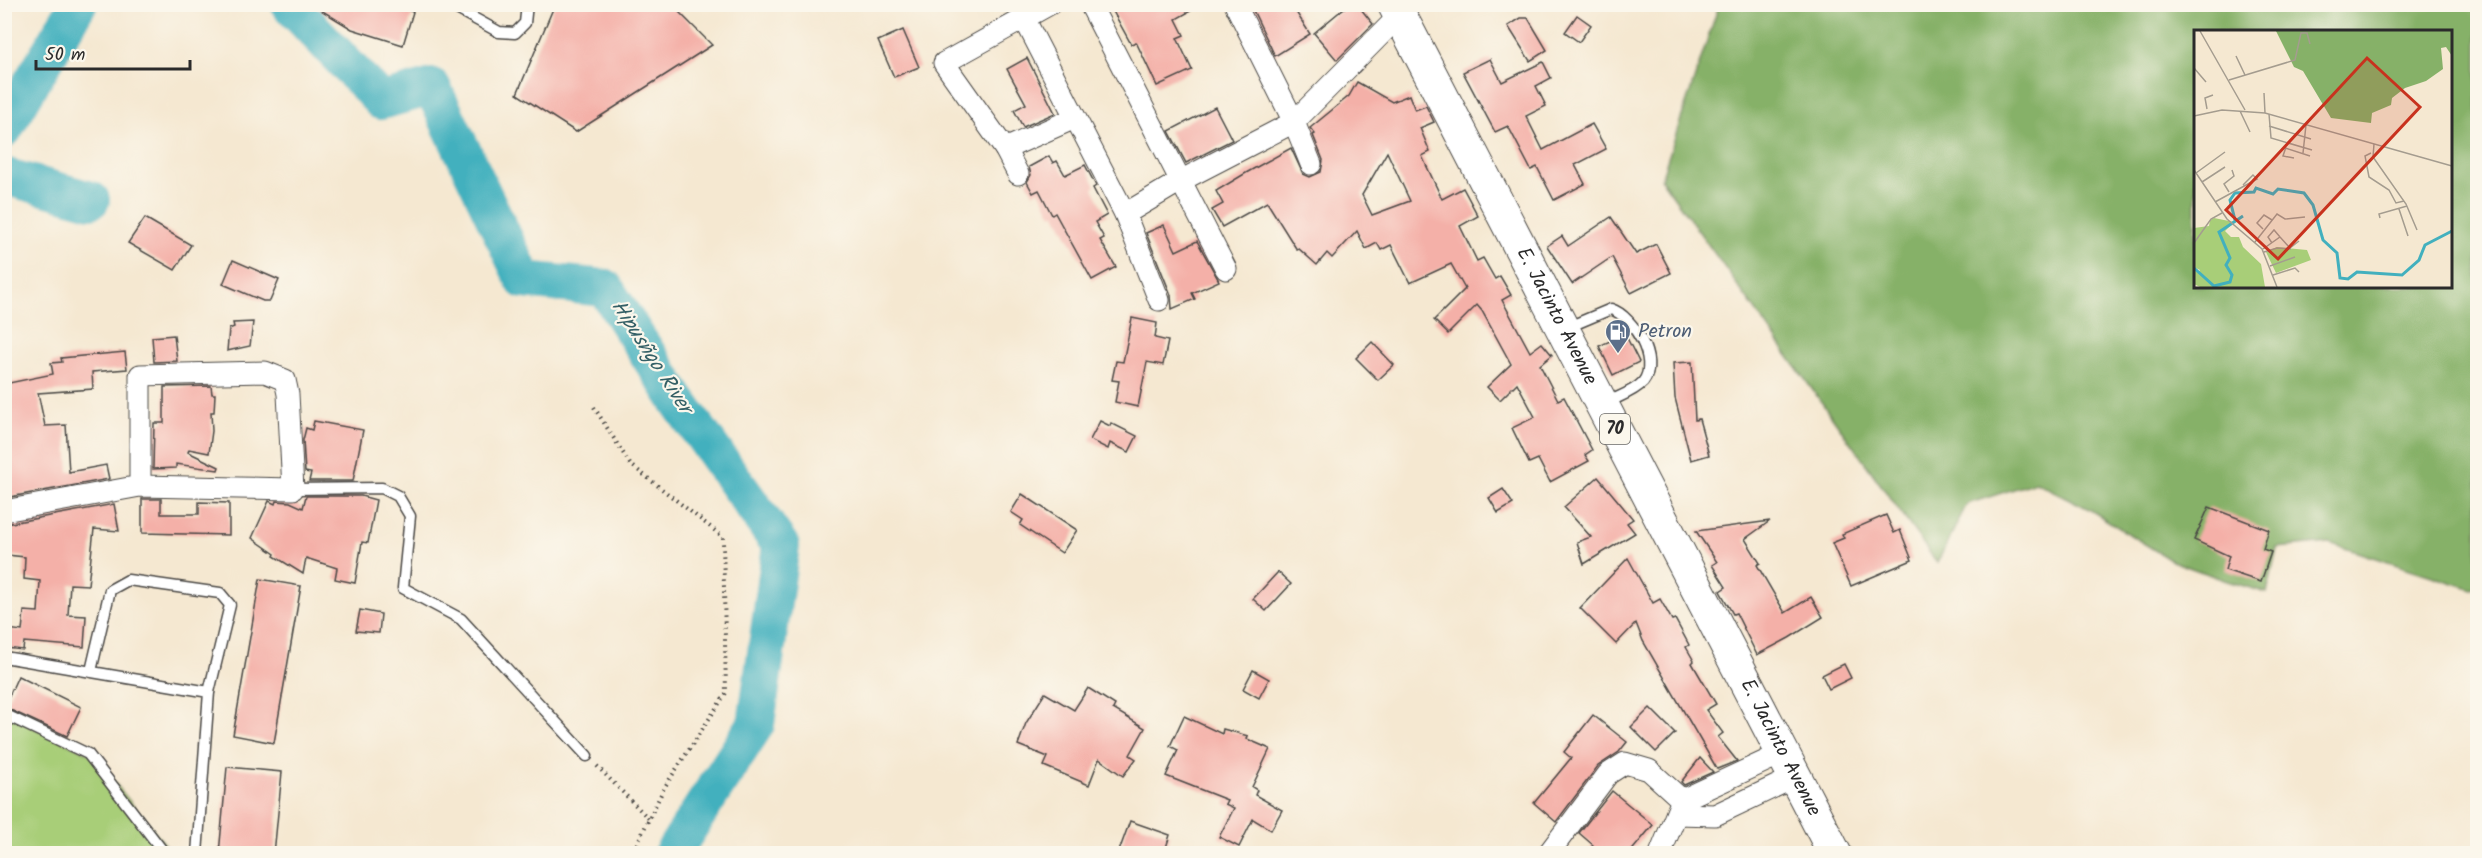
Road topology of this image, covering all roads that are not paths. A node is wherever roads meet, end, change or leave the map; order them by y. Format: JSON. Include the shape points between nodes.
{"nodes":[{"id":1,"x":448,"y":4,"type":"edge"},
{"id":2,"x":527,"y":4,"type":"edge"},
{"id":3,"x":1050,"y":4,"type":"edge"},
{"id":4,"x":1090,"y":4,"type":"edge"},
{"id":5,"x":1235,"y":4,"type":"edge"},
{"id":6,"x":1397,"y":10,"type":"edge"},
{"id":7,"x":1024,"y":18,"type":"junction"},
{"id":8,"x":1075,"y":118,"type":"junction"},
{"id":9,"x":1294,"y":122,"type":"junction"},
{"id":10,"x":1005,"y":150,"type":"junction"},
{"id":11,"x":1311,"y":164,"type":"dead end"},
{"id":12,"x":1018,"y":174,"type":"dead end"},
{"id":13,"x":1182,"y":180,"type":"junction"},
{"id":14,"x":1125,"y":214,"type":"junction"},
{"id":15,"x":1227,"y":269,"type":"dead end"},
{"id":16,"x":1159,"y":300,"type":"dead end"},
{"id":17,"x":1563,"y":329,"type":"junction"},
{"id":18,"x":1602,"y":405,"type":"junction"},
{"id":19,"x":140,"y":486,"type":"junction"},
{"id":20,"x":293,"y":489,"type":"junction"},
{"id":21,"x":4,"y":511,"type":"edge"},
{"id":22,"x":4,"y":657,"type":"edge"},
{"id":23,"x":92,"y":671,"type":"junction"},
{"id":24,"x":209,"y":692,"type":"junction"},
{"id":25,"x":4,"y":714,"type":"edge"},
{"id":26,"x":587,"y":756,"type":"road end"},
{"id":27,"x":1789,"y":765,"type":"junction"},
{"id":28,"x":1679,"y":807,"type":"junction"},
{"id":29,"x":165,"y":854,"type":"edge"},
{"id":30,"x":197,"y":854,"type":"edge"},
{"id":31,"x":1548,"y":854,"type":"edge"},
{"id":32,"x":1660,"y":854,"type":"edge"},
{"id":33,"x":1834,"y":854,"type":"edge"}],
"edges":[{"from":1,"to":2,"type":"lane","via":[[499,32],[515,33],[525,23]]},
{"from":3,"to":7,"type":"street"},
{"from":4,"to":13,"type":"street"},
{"from":5,"to":9,"type":"street"},
{"from":6,"to":9,"type":"street"},
{"from":6,"to":17,"type":"main road","name":"E. Jacinto Avenue","number":"70"},
{"from":7,"to":8,"type":"street"},
{"from":7,"to":10,"type":"street","via":[[944,63]]},
{"from":8,"to":10,"type":"street"},
{"from":8,"to":14,"type":"street"},
{"from":9,"to":11,"type":"street"},
{"from":9,"to":13,"type":"street"},
{"from":10,"to":12,"type":"street"},
{"from":13,"to":14,"type":"street"},
{"from":13,"to":15,"type":"street"},
{"from":14,"to":16,"type":"street"},
{"from":17,"to":18,"type":"main road","name":"E. Jacinto Avenue","number":"70"},
{"from":17,"to":18,"type":"lane","via":[[1611,309],[1630,321],[1650,369],[1634,389]]},
{"from":18,"to":27,"type":"main road","name":"E. Jacinto Avenue","number":"70"},
{"from":19,"to":20,"type":"street"},
{"from":19,"to":20,"type":"street","via":[[140,375],[265,372],[285,380]]},
{"from":19,"to":21,"type":"street"},
{"from":20,"to":26,"type":"lane","via":[[382,488],[398,496],[410,516],[403,588],[461,619]]},
{"from":22,"to":23,"type":"lane"},
{"from":23,"to":24,"type":"lane"},
{"from":23,"to":24,"type":"lane","via":[[110,590],[128,580],[220,593],[230,605]]},
{"from":24,"to":30,"type":"lane"},
{"from":25,"to":29,"type":"lane","via":[[88,754]]},
{"from":27,"to":28,"type":"street","via":[[1715,815]]},
{"from":27,"to":33,"type":"main road","name":"E. Jacinto Avenue","number":"70"},
{"from":28,"to":31,"type":"street","via":[[1649,770],[1625,764],[1608,774]]},
{"from":28,"to":32,"type":"street"}]}
